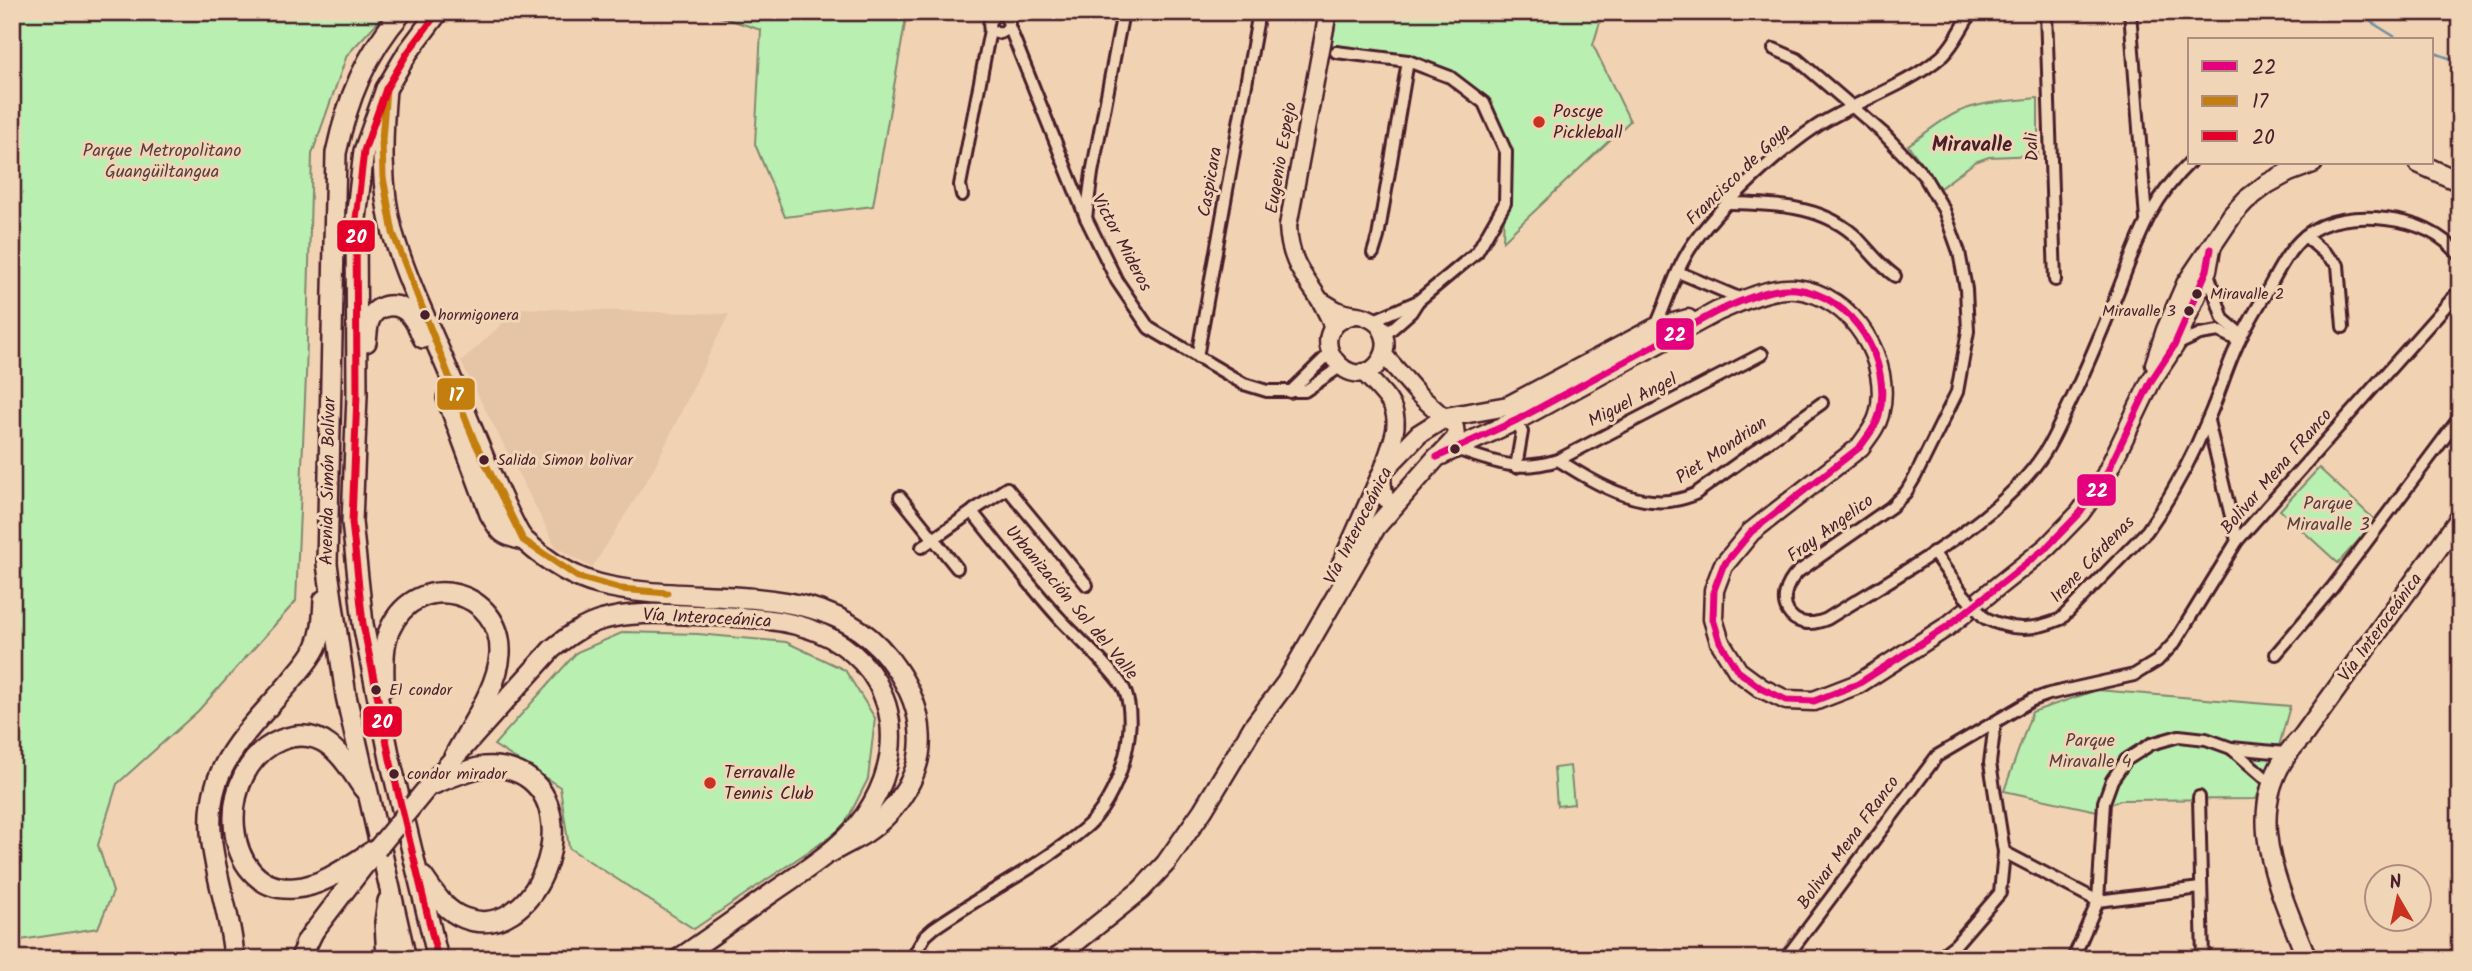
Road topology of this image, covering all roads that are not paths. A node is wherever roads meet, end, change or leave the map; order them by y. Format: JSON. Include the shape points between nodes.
{"nodes":[{"id":1,"x":402,"y":12,"type":"edge"},
{"id":2,"x":438,"y":12,"type":"edge"},
{"id":3,"x":1123,"y":12,"type":"edge"},
{"id":4,"x":1259,"y":12,"type":"edge"},
{"id":5,"x":1328,"y":12,"type":"edge"},
{"id":6,"x":1972,"y":12,"type":"edge"},
{"id":7,"x":2046,"y":12,"type":"edge"},
{"id":8,"x":2130,"y":12,"type":"edge"},
{"id":9,"x":998,"y":13,"type":"edge"},
{"id":10,"x":1009,"y":26,"type":"junction"},
{"id":11,"x":990,"y":30,"type":"junction"},
{"id":12,"x":1774,"y":49,"type":"dead end"},
{"id":13,"x":1336,"y":52,"type":"dead end"},
{"id":14,"x":1408,"y":61,"type":"junction"},
{"id":15,"x":386,"y":89,"type":"junction"},
{"id":16,"x":1850,"y":106,"type":"junction"},
{"id":17,"x":2188,"y":164,"type":"edge"},
{"id":18,"x":2310,"y":164,"type":"edge"},
{"id":19,"x":2420,"y":164,"type":"edge"},
{"id":20,"x":1092,"y":173,"type":"junction"},
{"id":21,"x":1069,"y":179,"type":"junction"},
{"id":22,"x":2460,"y":182,"type":"edge"},
{"id":23,"x":962,"y":195,"type":"dead end"},
{"id":24,"x":1730,"y":202,"type":"junction"},
{"id":25,"x":1086,"y":218,"type":"junction"},
{"id":26,"x":2146,"y":219,"type":"junction"},
{"id":27,"x":2305,"y":236,"type":"junction"},
{"id":28,"x":2211,"y":249,"type":"junction"},
{"id":29,"x":1373,"y":253,"type":"dead end"},
{"id":30,"x":2460,"y":256,"type":"edge"},
{"id":31,"x":2207,"y":270,"type":"junction"},
{"id":32,"x":1678,"y":272,"type":"junction"},
{"id":33,"x":1895,"y":275,"type":"dead end"},
{"id":34,"x":2054,"y":280,"type":"dead end"},
{"id":35,"x":2460,"y":290,"type":"edge"},
{"id":36,"x":1744,"y":300,"type":"junction"},
{"id":37,"x":1418,"y":301,"type":"junction"},
{"id":38,"x":1323,"y":302,"type":"junction"},
{"id":39,"x":1718,"y":311,"type":"junction"},
{"id":40,"x":1356,"y":315,"type":"junction"},
{"id":41,"x":1374,"y":320,"type":"junction"},
{"id":42,"x":2343,"y":327,"type":"dead end"},
{"id":43,"x":1333,"y":328,"type":"junction"},
{"id":44,"x":1655,"y":328,"type":"junction"},
{"id":45,"x":1385,"y":335,"type":"junction"},
{"id":46,"x":2241,"y":338,"type":"junction"},
{"id":47,"x":2174,"y":345,"type":"junction"},
{"id":48,"x":1640,"y":354,"type":"junction"},
{"id":49,"x":1762,"y":354,"type":"dead end"},
{"id":50,"x":1384,"y":355,"type":"junction"},
{"id":51,"x":1196,"y":358,"type":"junction"},
{"id":52,"x":1335,"y":360,"type":"junction"},
{"id":53,"x":1363,"y":372,"type":"junction"},
{"id":54,"x":2151,"y":381,"type":"junction"},
{"id":55,"x":1290,"y":392,"type":"junction"},
{"id":56,"x":357,"y":395,"type":"junction"},
{"id":57,"x":1822,"y":403,"type":"dead end"},
{"id":58,"x":1513,"y":413,"type":"junction"},
{"id":59,"x":1446,"y":417,"type":"junction"},
{"id":60,"x":2460,"y":417,"type":"edge"},
{"id":61,"x":2208,"y":421,"type":"junction"},
{"id":62,"x":1455,"y":449,"type":"junction"},
{"id":63,"x":1437,"y":457,"type":"junction"},
{"id":64,"x":1558,"y":460,"type":"junction"},
{"id":65,"x":1516,"y":467,"type":"junction"},
{"id":66,"x":1383,"y":471,"type":"junction"},
{"id":67,"x":900,"y":497,"type":"dead end"},
{"id":68,"x":1394,"y":505,"type":"junction"},
{"id":69,"x":973,"y":511,"type":"junction"},
{"id":70,"x":2460,"y":518,"type":"edge"},
{"id":71,"x":933,"y":539,"type":"junction"},
{"id":72,"x":523,"y":540,"type":"junction"},
{"id":73,"x":2237,"y":541,"type":"junction"},
{"id":74,"x":922,"y":547,"type":"dead end"},
{"id":75,"x":1933,"y":552,"type":"junction"},
{"id":76,"x":327,"y":564,"type":"junction"},
{"id":77,"x":957,"y":568,"type":"dead end"},
{"id":78,"x":1087,"y":584,"type":"dead end"},
{"id":79,"x":2276,"y":654,"type":"dead end"},
{"id":80,"x":383,"y":723,"type":"junction"},
{"id":81,"x":1995,"y":723,"type":"junction"},
{"id":82,"x":1253,"y":727,"type":"junction"},
{"id":83,"x":2302,"y":737,"type":"junction"},
{"id":84,"x":2231,"y":748,"type":"junction"},
{"id":85,"x":2285,"y":753,"type":"junction"},
{"id":86,"x":454,"y":757,"type":"junction"},
{"id":87,"x":2271,"y":783,"type":"junction"},
{"id":88,"x":428,"y":786,"type":"junction"},
{"id":89,"x":2199,"y":797,"type":"dead end"},
{"id":90,"x":371,"y":801,"type":"junction"},
{"id":91,"x":2268,"y":831,"type":"junction"},
{"id":92,"x":376,"y":849,"type":"junction"},
{"id":93,"x":831,"y":852,"type":"junction"},
{"id":94,"x":2004,"y":852,"type":"junction"},
{"id":95,"x":417,"y":870,"type":"junction"},
{"id":96,"x":389,"y":886,"type":"junction"},
{"id":97,"x":2200,"y":888,"type":"junction"},
{"id":98,"x":2098,"y":901,"type":"junction"},
{"id":99,"x":313,"y":932,"type":"junction"},
{"id":100,"x":234,"y":959,"type":"edge"},
{"id":101,"x":291,"y":959,"type":"edge"},
{"id":102,"x":300,"y":959,"type":"edge"},
{"id":103,"x":387,"y":959,"type":"edge"},
{"id":104,"x":406,"y":959,"type":"edge"},
{"id":105,"x":438,"y":959,"type":"edge"},
{"id":106,"x":678,"y":959,"type":"edge"},
{"id":107,"x":912,"y":959,"type":"edge"},
{"id":108,"x":1055,"y":959,"type":"edge"},
{"id":109,"x":1785,"y":959,"type":"edge"},
{"id":110,"x":1937,"y":959,"type":"edge"},
{"id":111,"x":2073,"y":959,"type":"edge"},
{"id":112,"x":2203,"y":959,"type":"edge"},
{"id":113,"x":2307,"y":959,"type":"edge"}],
"edges":[{"from":1,"to":76,"type":"highway","name":"Avenida Simón Bolívar","via":[[362,69],[345,112],[336,153]]},
{"from":2,"to":15,"type":"highway","name":"Avenida Simón Bolívar"},
{"from":3,"to":20,"type":"street"},
{"from":4,"to":51,"type":"street","name":"Caspicara"},
{"from":5,"to":38,"type":"street","name":"Eugenio Espejo","via":[[1288,226],[1295,264]]},
{"from":6,"to":16,"type":"street","name":"Francisco de Goya","via":[[1941,57]]},
{"from":7,"to":34,"type":"street","name":"Dali"},
{"from":8,"to":26,"type":"street"},
{"from":9,"to":10,"type":"street","name":"Victor Mideros"},
{"from":9,"to":11,"type":"street","name":"Victor Mideros","via":[[991,18]]},
{"from":10,"to":11,"type":"street","via":[[1000,33]]},
{"from":10,"to":21,"type":"street","name":"Victor Mideros"},
{"from":11,"to":23,"type":"street","name":"Victor Mideros","via":[[960,185]]},
{"from":12,"to":16,"type":"street","name":"Fray Angelico","via":[[1797,59]]},
{"from":13,"to":14,"type":"street"},
{"from":14,"to":29,"type":"street"},
{"from":14,"to":37,"type":"street","via":[[1450,77],[1484,103],[1506,152],[1505,203],[1477,252]]},
{"from":15,"to":56,"type":"highway","name":"Avenida Simón Bolívar","via":[[364,151],[356,219]]},
{"from":15,"to":72,"type":"highway","via":[[383,177],[393,233],[474,440]]},
{"from":16,"to":24,"type":"street","name":"Francisco de Goya","via":[[1785,150]]},
{"from":16,"to":75,"type":"street","name":"Fray Angelico","via":[[1916,166],[1944,210],[1964,277],[1968,331],[1957,392],[1910,485],[1891,507],[1798,572],[1784,594],[1786,607],[1803,624],[1814,625]]},
{"from":17,"to":26,"type":"street","name":"Fray Angelico"},
{"from":18,"to":28,"type":"main road","name":"Vía Interoceánica","via":[[2267,184],[2246,200]]},
{"from":19,"to":22,"type":"main road"},
{"from":20,"to":21,"type":"street","via":[[1081,182]]},
{"from":20,"to":25,"type":"street"},
{"from":21,"to":25,"type":"street","name":"Victor Mideros"},
{"from":24,"to":32,"type":"street","name":"Francisco de Goya","via":[[1697,239]]},
{"from":24,"to":33,"type":"street","via":[[1770,204],[1821,215],[1852,234]]},
{"from":25,"to":51,"type":"street","name":"Victor Mideros","via":[[1117,281],[1149,328]]},
{"from":26,"to":75,"type":"street","name":"Fray Angelico","via":[[2097,344],[2048,448],[2007,499]]},
{"from":27,"to":30,"type":"street","name":"Irene Cárdenas","via":[[2337,221],[2400,220],[2430,230]]},
{"from":27,"to":42,"type":"street","via":[[2338,265]]},
{"from":27,"to":46,"type":"street","name":"Irene Cárdenas","via":[[2287,255]]},
{"from":28,"to":31,"type":"main road","name":"Vía Interoceánica"},
{"from":28,"to":54,"type":"main road","name":"Vía Interoceánica","via":[[2186,284]]},
{"from":31,"to":46,"type":"street","via":[[2223,319]]},
{"from":31,"to":47,"type":"main road","name":"Vía Interoceánica"},
{"from":32,"to":36,"type":"street"},
{"from":32,"to":44,"type":"street","name":"Francisco de Goya"},
{"from":35,"to":73,"type":"street","name":"Bolivar Mena FRanco"},
{"from":36,"to":39,"type":"main road","name":"Vía Interoceánica"},
{"from":36,"to":54,"type":"main road","name":"Vía Interoceánica","via":[[1797,289],[1833,304],[1862,331],[1882,380],[1879,417],[1860,447],[1751,533],[1723,566],[1714,590],[1713,619],[1720,642],[1738,671],[1786,700],[1814,701],[1858,684],[1948,626],[2047,547],[2103,481]]},
{"from":37,"to":41,"type":"street"},
{"from":37,"to":45,"type":"street"},
{"from":38,"to":40,"type":"street"},
{"from":38,"to":43,"type":"street","name":"Eugenio Espejo"},
{"from":39,"to":44,"type":"main road","name":"Vía Interoceánica"},
{"from":39,"to":48,"type":"main road","name":"Vía Interoceánica"},
{"from":40,"to":41,"type":"street"},
{"from":40,"to":43,"type":"street"},
{"from":41,"to":45,"type":"street"},
{"from":43,"to":52,"type":"street","via":[[1328,345]]},
{"from":44,"to":48,"type":"street","name":"Francisco de Goya"},
{"from":44,"to":58,"type":"main road","name":"Vía Interoceánica"},
{"from":45,"to":50,"type":"street"},
{"from":46,"to":47,"type":"street","via":[[2218,331]]},
{"from":46,"to":61,"type":"street","name":"Irene Cárdenas"},
{"from":47,"to":54,"type":"main road","name":"Vía Interoceánica"},
{"from":48,"to":58,"type":"main road","name":"Vía Interoceánica"},
{"from":49,"to":64,"type":"street","name":"Miguel Angel"},
{"from":50,"to":53,"type":"street"},
{"from":50,"to":59,"type":"street","via":[[1419,395]]},
{"from":51,"to":55,"type":"street","name":"Victor Mideros","via":[[1244,384]]},
{"from":52,"to":53,"type":"street","via":[[1347,371]]},
{"from":52,"to":55,"type":"street","via":[[1300,380]]},
{"from":52,"to":55,"type":"street","name":"Victor Mideros","via":[[1313,387]]},
{"from":53,"to":66,"type":"street","via":[[1393,409],[1395,430]]},
{"from":56,"to":72,"type":"highway","via":[[370,319],[380,308],[402,307],[416,320],[490,514],[506,536]]},
{"from":56,"to":80,"type":"highway","name":"Avenida Simón Bolívar","via":[[355,560]]},
{"from":57,"to":64,"type":"street","name":"Piet Mondrian","via":[[1679,501],[1656,502],[1612,491]]},
{"from":58,"to":59,"type":"main road","name":"Vía Interoceánica"},
{"from":58,"to":62,"type":"main road","name":"Vía Interoceánica"},
{"from":58,"to":65,"type":"street","via":[[1522,432]]},
{"from":59,"to":63,"type":"street","via":[[1455,427],[1456,437]]},
{"from":59,"to":66,"type":"main road","name":"Vía Interoceánica","via":[[1419,434]]},
{"from":60,"to":79,"type":"street","via":[[2347,569]]},
{"from":61,"to":73,"type":"street"},
{"from":61,"to":75,"type":"street","name":"Irene Cárdenas","bridge":true,"via":[[2159,515],[2061,619],[2017,629],[1985,618]]},
{"from":62,"to":63,"type":"main road","name":"Vía Interoceánica"},
{"from":62,"to":65,"type":"street","name":"Miguel Angel"},
{"from":63,"to":68,"type":"main road","name":"Vía Interoceánica"},
{"from":64,"to":65,"type":"street","name":"Miguel Angel"},
{"from":66,"to":68,"type":"street","via":[[1385,498]]},
{"from":66,"to":82,"type":"main road","name":"Vía Interoceánica","via":[[1342,564],[1262,698]]},
{"from":67,"to":71,"type":"street"},
{"from":68,"to":82,"type":"main road","name":"Vía Interoceánica","via":[[1376,527],[1286,683]]},
{"from":69,"to":71,"type":"street"},
{"from":69,"to":78,"type":"street","name":"Urbanización Sol del Valle","via":[[1007,488]]},
{"from":69,"to":107,"type":"street","name":"Urbanización Sol del Valle","via":[[1059,618],[1124,689],[1129,712],[1127,748],[1093,821],[1039,864],[934,928]]},
{"from":70,"to":83,"type":"main road","name":"Vía Interoceánica"},
{"from":71,"to":74,"type":"street"},
{"from":71,"to":77,"type":"street"},
{"from":72,"to":93,"type":"highway","via":[[562,568],[597,584],[818,609],[857,626],[874,641],[911,696],[919,722],[920,753],[909,784],[890,811],[865,833]]},
{"from":73,"to":81,"type":"street","name":"Bolivar Mena FRanco","via":[[2175,642],[2157,661],[2134,675],[2032,700]]},
{"from":76,"to":90,"type":"highway","name":"Avenida Simón Bolívar","via":[[346,696]]},
{"from":76,"to":100,"type":"highway","via":[[316,647],[237,744],[216,786],[212,849]]},
{"from":80,"to":86,"type":"highway","via":[[385,645],[395,619],[422,595],[467,598],[494,626],[500,652],[494,681]]},
{"from":80,"to":95,"type":"highway","name":"Avenida Simón Bolívar"},
{"from":81,"to":94,"type":"street","via":[[1990,763]]},
{"from":81,"to":109,"type":"street","name":"Bolivar Mena FRanco","via":[[1937,756]]},
{"from":82,"to":108,"type":"main road","name":"Vía Interoceánica","via":[[1166,863],[1141,890]]},
{"from":83,"to":85,"type":"main road","name":"Vía Interoceánica"},
{"from":83,"to":91,"type":"main road","name":"Vía Interoceánica"},
{"from":84,"to":85,"type":"street"},
{"from":84,"to":87,"type":"street"},
{"from":84,"to":98,"type":"street","via":[[2179,736],[2151,744],[2126,760],[2104,802]]},
{"from":85,"to":87,"type":"main road","name":"Vía Interoceánica"},
{"from":86,"to":88,"type":"main road","name":"Vía Interoceánica"},
{"from":86,"to":93,"type":"main road","name":"Vía Interoceánica","via":[[552,649],[576,631],[602,620],[666,614],[795,625],[816,631],[854,653],[876,679],[889,712],[891,751],[881,786],[872,806]]},
{"from":87,"to":91,"type":"main road","name":"Vía Interoceánica","via":[[2265,811]]},
{"from":88,"to":92,"type":"main road","name":"Vía Interoceánica","bridge":true},
{"from":88,"to":95,"type":"highway","via":[[484,767],[516,771],[540,789],[548,802],[552,839],[545,869],[528,898],[507,916],[492,920],[463,918],[449,909]]},
{"from":89,"to":97,"type":"street"},
{"from":90,"to":92,"type":"highway","via":[[330,745],[314,737],[286,738],[262,751],[243,772],[235,801],[234,832],[246,863],[257,876],[281,889],[315,883]]},
{"from":90,"to":96,"type":"highway","name":"Avenida Simón Bolívar"},
{"from":91,"to":113,"type":"main road","name":"Vía Interoceánica","via":[[2280,890]]},
{"from":92,"to":99,"type":"main road","name":"Vía Interoceánica"},
{"from":93,"to":106,"type":"main road","name":"Vía Interoceánica"},
{"from":94,"to":98,"type":"street"},
{"from":94,"to":110,"type":"street","via":[[2000,894]]},
{"from":95,"to":105,"type":"highway","name":"Avenida Simón Bolívar"},
{"from":96,"to":103,"type":"highway"},
{"from":96,"to":104,"type":"highway","name":"Avenida Simón Bolívar"},
{"from":97,"to":98,"type":"street"},
{"from":97,"to":112,"type":"street"},
{"from":98,"to":111,"type":"street"},
{"from":99,"to":101,"type":"main road","name":"Vía Interoceánica"},
{"from":99,"to":102,"type":"highway"}]}
